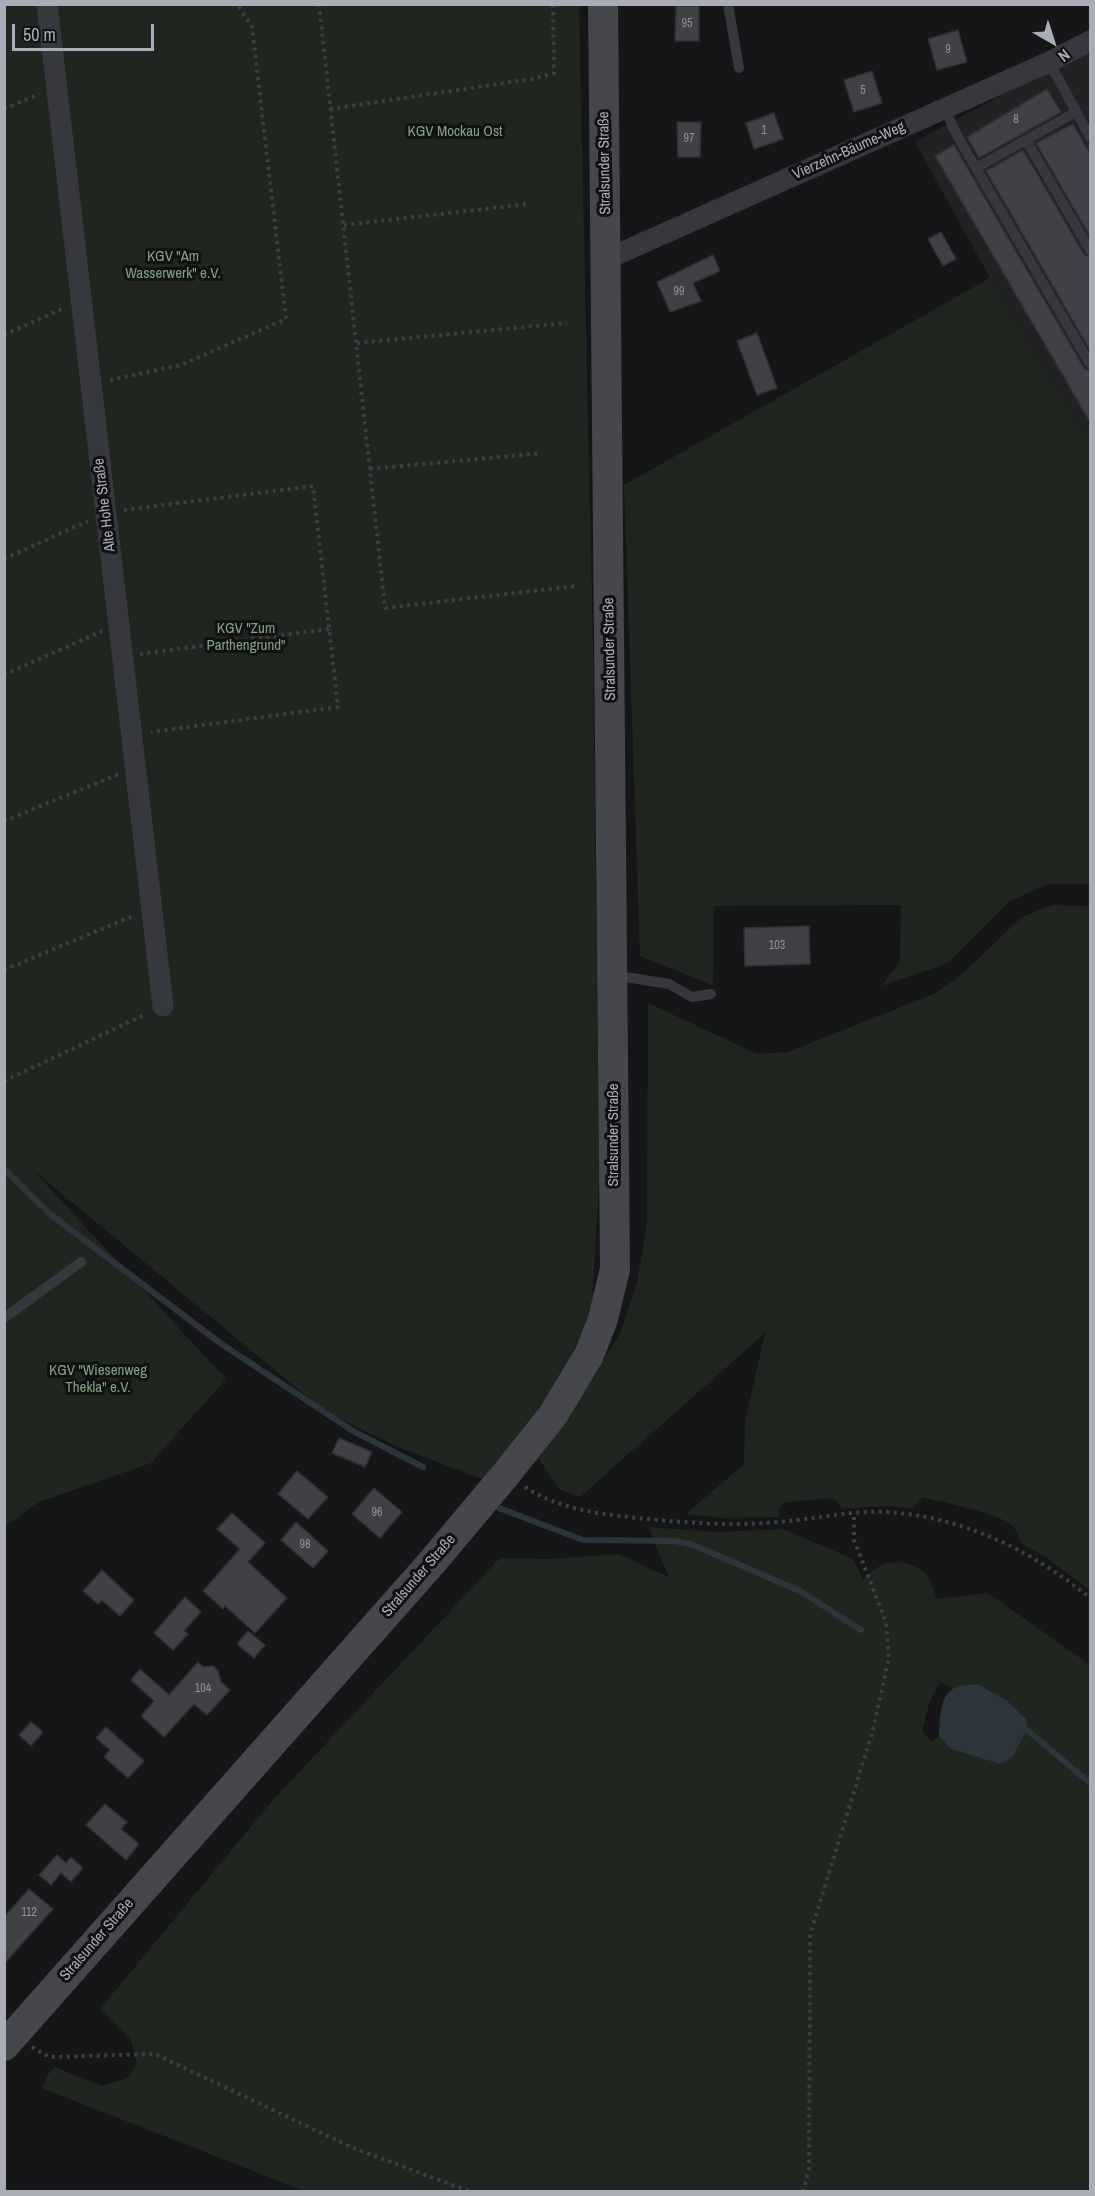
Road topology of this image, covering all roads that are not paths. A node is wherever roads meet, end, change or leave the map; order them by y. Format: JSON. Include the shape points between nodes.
{"nodes":[{"id":1,"x":47,"y":4,"type":"edge"},
{"id":2,"x":603,"y":4,"type":"edge"},
{"id":3,"x":728,"y":4,"type":"edge"},
{"id":4,"x":1090,"y":41,"type":"edge"},
{"id":5,"x":1049,"y":62,"type":"junction"},
{"id":6,"x":739,"y":68,"type":"dead end"},
{"id":7,"x":944,"y":108,"type":"junction"},
{"id":8,"x":1076,"y":112,"type":"junction"},
{"id":9,"x":1090,"y":137,"type":"edge"},
{"id":10,"x":1026,"y":140,"type":"junction"},
{"id":11,"x":976,"y":168,"type":"junction"},
{"id":12,"x":1090,"y":250,"type":"edge"},
{"id":13,"x":607,"y":260,"type":"junction"},
{"id":14,"x":1090,"y":364,"type":"edge"},
{"id":15,"x":613,"y":975,"type":"junction"},
{"id":16,"x":711,"y":994,"type":"dead end"},
{"id":17,"x":163,"y":1006,"type":"road end"},
{"id":18,"x":81,"y":1262,"type":"dead end"},
{"id":19,"x":4,"y":1318,"type":"edge"},
{"id":20,"x":9,"y":2040,"type":"edge"}],
"edges":[{"from":1,"to":17,"type":"street","name":"Alte Hohe Straße"},
{"from":2,"to":13,"type":"street","name":"Stralsunder Straße"},
{"from":3,"to":6,"type":"lane"},
{"from":4,"to":5,"type":"street","name":"Vierzehn-Bäume-Weg"},
{"from":5,"to":7,"type":"street","name":"Vierzehn-Bäume-Weg"},
{"from":5,"to":8,"type":"lane"},
{"from":7,"to":11,"type":"lane"},
{"from":7,"to":13,"type":"street","name":"Vierzehn-Bäume-Weg"},
{"from":8,"to":9,"type":"lane"},
{"from":8,"to":10,"type":"lane"},
{"from":10,"to":11,"type":"lane"},
{"from":10,"to":12,"type":"lane"},
{"from":11,"to":14,"type":"lane"},
{"from":13,"to":15,"type":"street","name":"Stralsunder Straße"},
{"from":15,"to":16,"type":"lane","via":[[669,984],[692,997]]},
{"from":15,"to":20,"type":"street","name":"Stralsunder Straße","via":[[615,1269],[603,1319],[580,1371],[553,1415],[434,1560]]},
{"from":18,"to":19,"type":"lane"}]}
